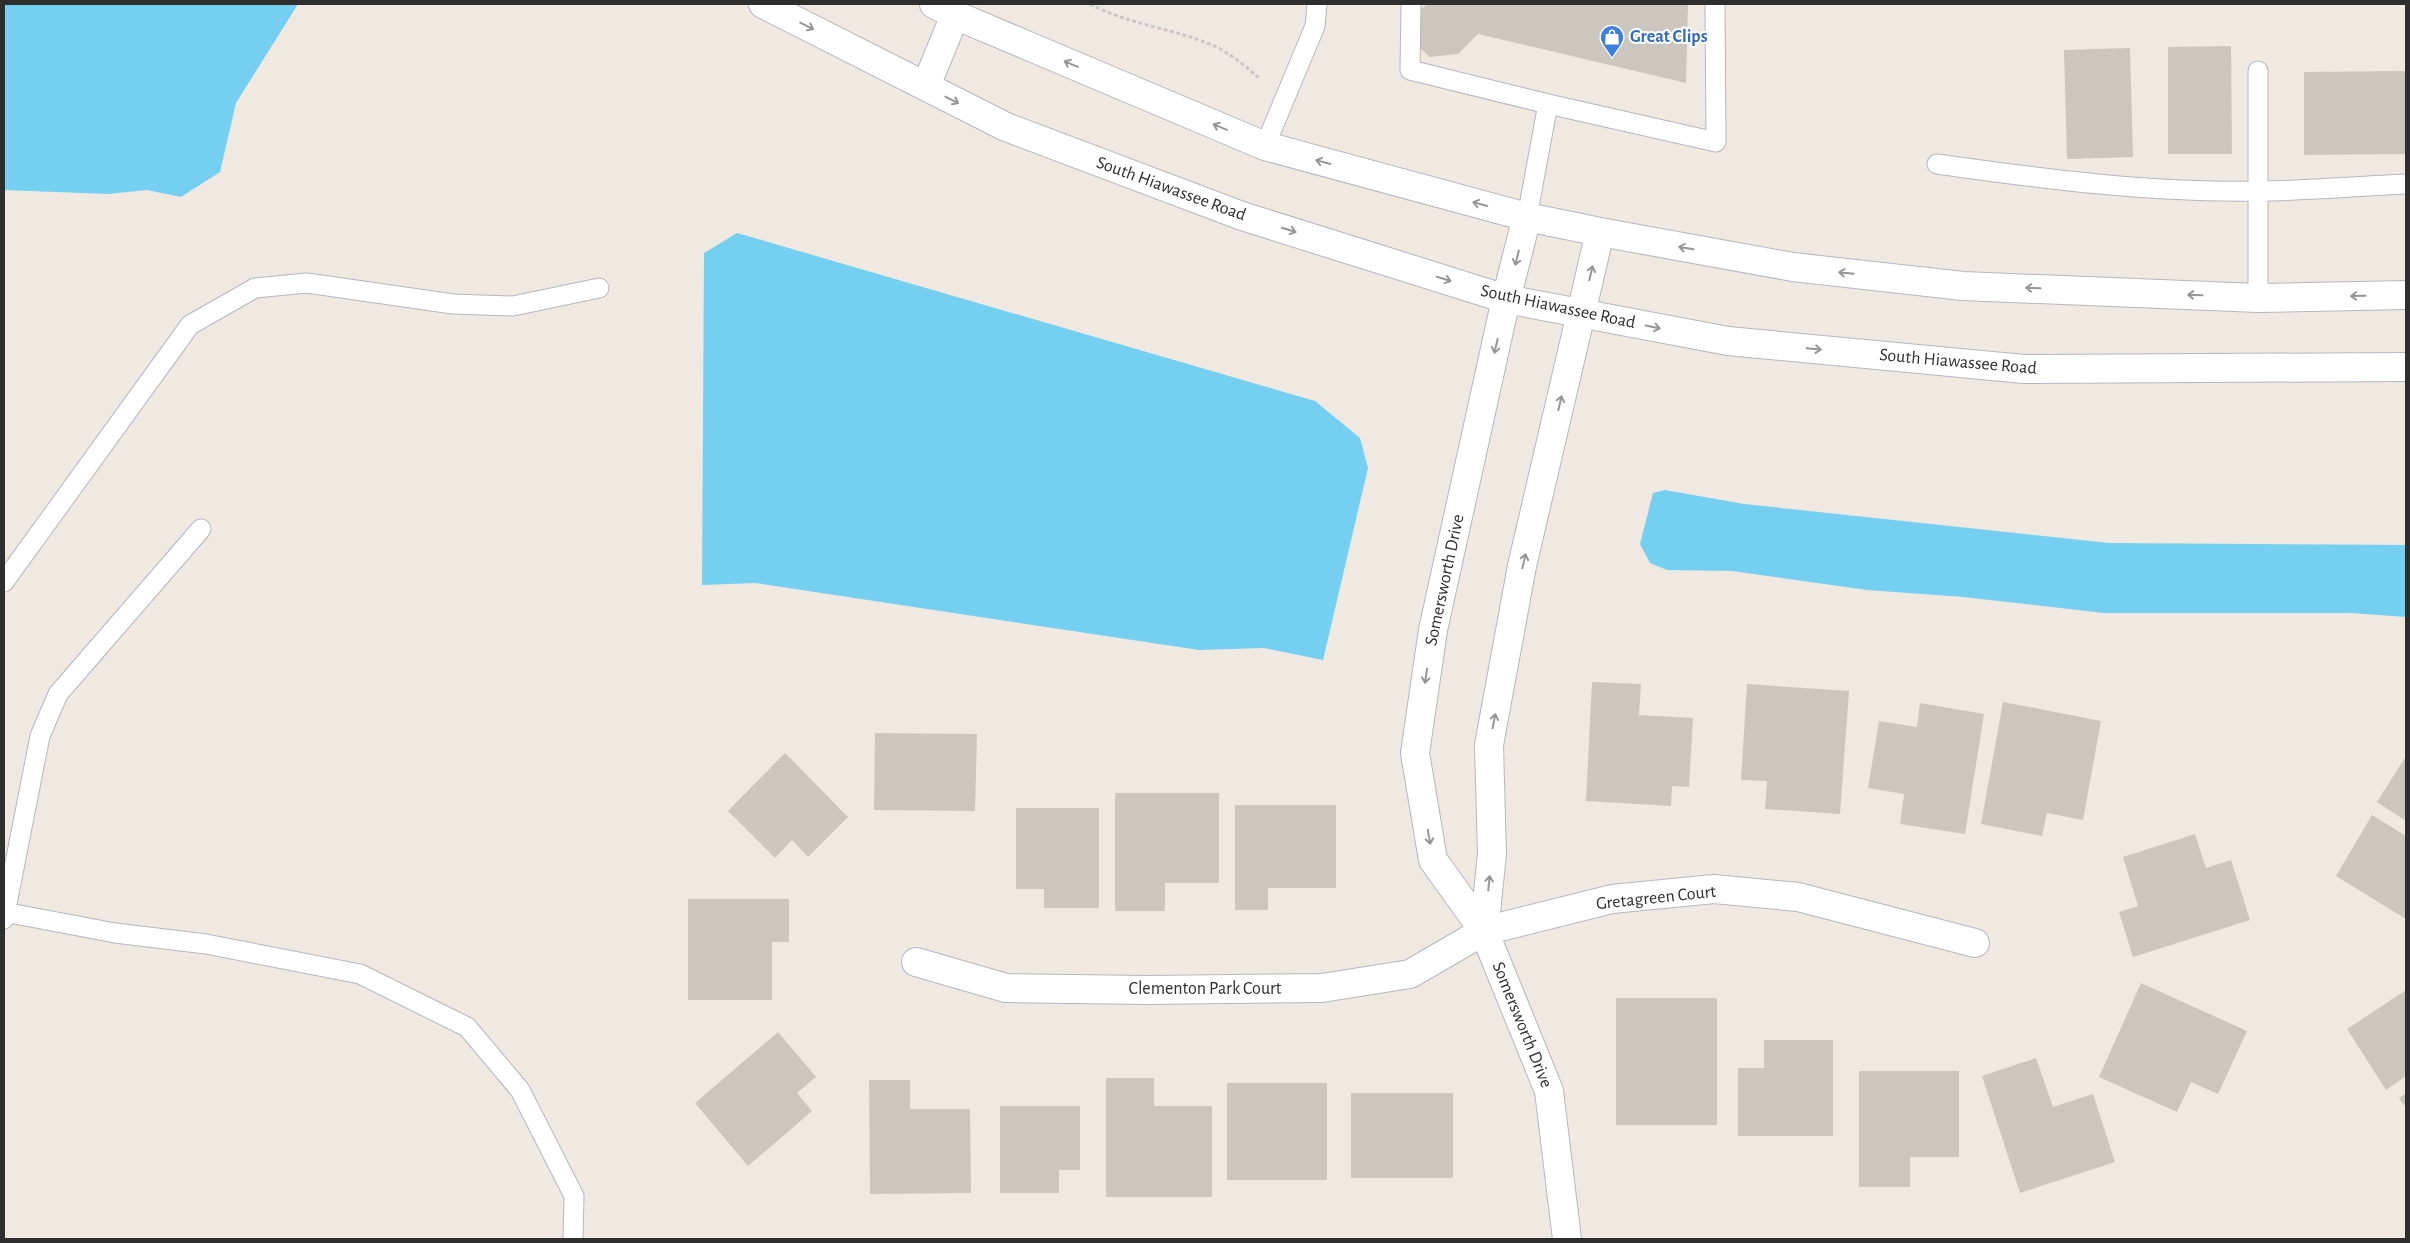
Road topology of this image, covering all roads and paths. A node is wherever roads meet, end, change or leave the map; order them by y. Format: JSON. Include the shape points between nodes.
{"nodes":[{"id":1,"x":764,"y":4,"type":"edge"},
{"id":2,"x":1090,"y":4,"type":"edge"},
{"id":3,"x":1317,"y":4,"type":"edge"},
{"id":4,"x":1410,"y":4,"type":"edge"},
{"id":5,"x":1715,"y":4,"type":"edge"},
{"id":6,"x":950,"y":8,"type":"edge"},
{"id":7,"x":2258,"y":71,"type":"dead end"},
{"id":8,"x":1259,"y":78,"type":"dead end"},
{"id":9,"x":926,"y":86,"type":"junction"},
{"id":10,"x":1548,"y":104,"type":"junction"},
{"id":11,"x":1265,"y":146,"type":"junction"},
{"id":12,"x":1937,"y":164,"type":"dead end"},
{"id":13,"x":2406,"y":184,"type":"edge"},
{"id":14,"x":2258,"y":191,"type":"junction"},
{"id":15,"x":1527,"y":217,"type":"junction"},
{"id":16,"x":1600,"y":232,"type":"junction"},
{"id":17,"x":599,"y":288,"type":"dead end"},
{"id":18,"x":2406,"y":295,"type":"edge"},
{"id":19,"x":2258,"y":298,"type":"junction"},
{"id":20,"x":1506,"y":299,"type":"junction"},
{"id":21,"x":1582,"y":313,"type":"junction"},
{"id":22,"x":2406,"y":367,"type":"edge"},
{"id":23,"x":201,"y":529,"type":"dead end"},
{"id":24,"x":4,"y":582,"type":"edge"},
{"id":25,"x":5,"y":915,"type":"edge"},
{"id":26,"x":1484,"y":931,"type":"junction"},
{"id":27,"x":1975,"y":943,"type":"dead end"},
{"id":28,"x":916,"y":962,"type":"dead end"},
{"id":29,"x":573,"y":1239,"type":"edge"},
{"id":30,"x":1567,"y":1239,"type":"edge"}],
"edges":[{"from":1,"to":9,"type":"street","name":"South Hiawassee Road","one_way":true},
{"from":2,"to":8,"type":"path","via":[[1107,13],[1213,45]]},
{"from":3,"to":11,"type":"lane","via":[[1315,26]]},
{"from":4,"to":10,"type":"lane","via":[[1410,70]]},
{"from":5,"to":10,"type":"lane","via":[[1716,142]]},
{"from":6,"to":9,"type":"street"},
{"from":11,"to":6,"type":"street","one_way":true},
{"from":7,"to":14,"type":"lane"},
{"from":9,"to":20,"type":"street","name":"South Hiawassee Road","one_way":true,"via":[[1006,128],[1242,216]]},
{"from":10,"to":15,"type":"lane"},
{"from":15,"to":11,"type":"street","one_way":true},
{"from":12,"to":14,"type":"lane","via":[[2044,180]]},
{"from":13,"to":14,"type":"lane"},
{"from":14,"to":19,"type":"lane"},
{"from":15,"to":16,"type":"street"},
{"from":15,"to":20,"type":"street","name":"Somersworth Drive","one_way":true},
{"from":19,"to":16,"type":"street","one_way":true,"via":[[1963,286],[1793,267]]},
{"from":21,"to":16,"type":"street","name":"Somersworth Drive","one_way":true},
{"from":17,"to":24,"type":"lane","via":[[513,306],[453,304],[307,283],[255,288],[190,325]]},
{"from":18,"to":19,"type":"street","one_way":true},
{"from":20,"to":21,"type":"street","name":"South Hiawassee Road"},
{"from":20,"to":26,"type":"street","name":"Somersworth Drive","one_way":true,"via":[[1433,630],[1415,753],[1434,860]]},
{"from":21,"to":22,"type":"street","name":"South Hiawassee Road","one_way":true,"via":[[1728,342],[2024,369]]},
{"from":26,"to":21,"type":"street","name":"Somersworth Drive","one_way":true,"via":[[1492,854],[1489,744],[1522,566]]},
{"from":23,"to":25,"type":"lane","via":[[58,694],[40,736]]},
{"from":25,"to":29,"type":"lane","via":[[206,944],[360,974],[467,1027],[520,1090],[574,1196]]},
{"from":26,"to":27,"type":"street","name":"Gretagreen Court","via":[[1612,899],[1714,889],[1798,897]]},
{"from":26,"to":28,"type":"street","name":"Clementon Park Court","via":[[1410,974],[1322,988],[1006,988]]},
{"from":26,"to":30,"type":"street","name":"Somersworth Drive","via":[[1549,1091]]}]}
